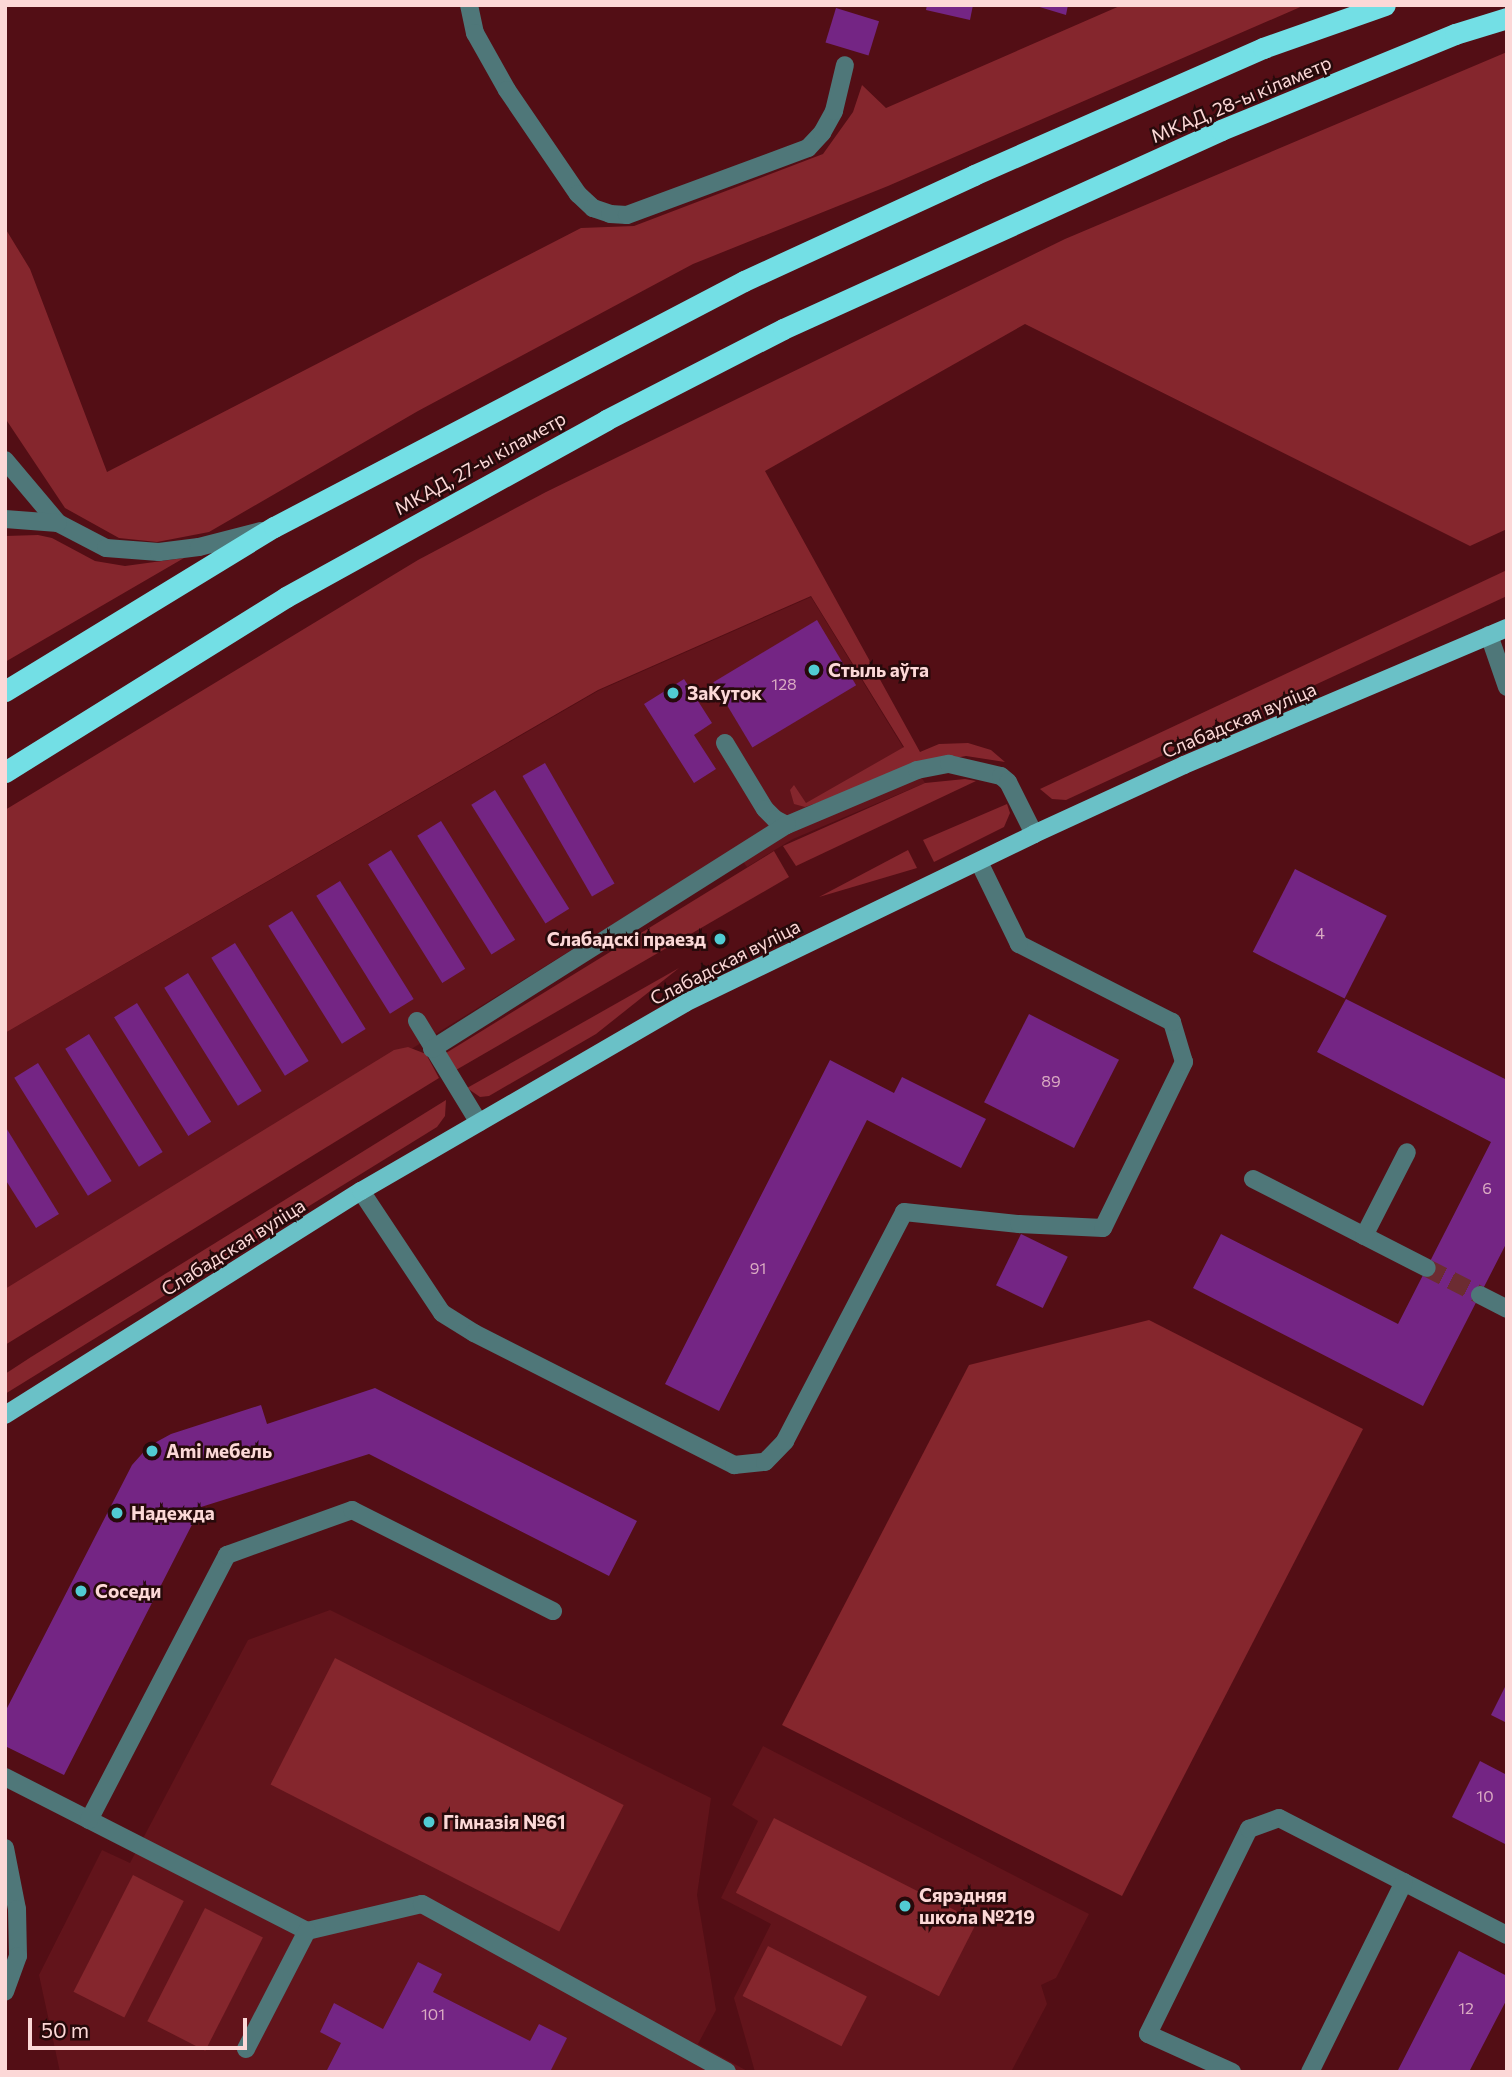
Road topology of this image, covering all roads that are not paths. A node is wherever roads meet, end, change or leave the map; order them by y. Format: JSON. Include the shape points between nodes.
{"nodes":[{"id":1,"x":469,"y":5,"type":"edge"},
{"id":2,"x":1385,"y":5,"type":"edge"},
{"id":3,"x":1507,"y":19,"type":"edge"},
{"id":4,"x":845,"y":65,"type":"dead end"},
{"id":5,"x":974,"y":175,"type":"joint"},
{"id":6,"x":997,"y":231,"type":"joint"},
{"id":7,"x":5,"y":460,"type":"edge"},
{"id":8,"x":5,"y":519,"type":"edge"},
{"id":9,"x":58,"y":523,"type":"junction"},
{"id":10,"x":274,"y":527,"type":"junction"},
{"id":11,"x":1507,"y":628,"type":"edge"},
{"id":12,"x":1489,"y":635,"type":"junction"},
{"id":13,"x":1507,"y":687,"type":"edge"},
{"id":14,"x":5,"y":691,"type":"edge"},
{"id":15,"x":725,"y":743,"type":"dead end"},
{"id":16,"x":5,"y":772,"type":"edge"},
{"id":17,"x":787,"y":825,"type":"junction"},
{"id":18,"x":1034,"y":834,"type":"junction"},
{"id":19,"x":979,"y":862,"type":"junction"},
{"id":20,"x":417,"y":1021,"type":"dead end"},
{"id":21,"x":432,"y":1049,"type":"junction"},
{"id":22,"x":479,"y":1123,"type":"junction"},
{"id":23,"x":1406,"y":1152,"type":"dead end"},
{"id":24,"x":1253,"y":1179,"type":"dead end"},
{"id":25,"x":361,"y":1191,"type":"junction"},
{"id":26,"x":1364,"y":1236,"type":"junction"},
{"id":27,"x":1427,"y":1268,"type":"tunnel mouth"},
{"id":28,"x":1480,"y":1295,"type":"tunnel mouth"},
{"id":29,"x":1507,"y":1309,"type":"edge"},
{"id":30,"x":5,"y":1415,"type":"edge"},
{"id":31,"x":553,"y":1611,"type":"dead end"},
{"id":32,"x":5,"y":1777,"type":"edge"},
{"id":33,"x":89,"y":1820,"type":"junction"},
{"id":34,"x":5,"y":1848,"type":"edge"},
{"id":35,"x":1404,"y":1882,"type":"junction"},
{"id":36,"x":307,"y":1931,"type":"junction"},
{"id":37,"x":1507,"y":1935,"type":"edge"},
{"id":38,"x":5,"y":1992,"type":"edge"},
{"id":39,"x":246,"y":2049,"type":"dead end"},
{"id":40,"x":727,"y":2072,"type":"edge"},
{"id":41,"x":1232,"y":2072,"type":"edge"},
{"id":42,"x":1310,"y":2072,"type":"edge"}],
"edges":[{"from":1,"to":4,"type":"street","via":[[475,33],[562,171],[593,208],[610,214],[628,215],[808,148],[834,111]]},
{"from":2,"to":5,"type":"highway","name":"МКАД, 28-ы кіламетр","via":[[1263,48]]},
{"from":3,"to":6,"type":"highway","name":"МКАД, 28-ы кіламетр","via":[[1455,34],[1221,130]]},
{"from":5,"to":10,"type":"highway","name":"МКАД, 27-ы кіламетр","via":[[744,281]]},
{"from":6,"to":16,"type":"highway","name":"МКАД, 27-ы кіламетр","via":[[783,329],[582,433],[286,597]]},
{"from":7,"to":9,"type":"street"},
{"from":8,"to":9,"type":"street"},
{"from":9,"to":10,"type":"street","via":[[106,548],[135,552],[199,547]]},
{"from":10,"to":14,"type":"highway","name":"МКАД, 27-ы кіламетр"},
{"from":11,"to":12,"type":"main road","name":"Слабадская вуліца"},
{"from":12,"to":13,"type":"street"},
{"from":12,"to":18,"type":"main road","name":"Слабадская вуліца"},
{"from":15,"to":17,"type":"street","via":[[765,809]]},
{"from":17,"to":18,"type":"street","via":[[917,770],[949,764],[1001,776]]},
{"from":17,"to":21,"type":"street"},
{"from":18,"to":19,"type":"main road","name":"Слабадская вуліца"},
{"from":19,"to":22,"type":"main road","name":"Слабадская вуліца","via":[[685,1003]]},
{"from":19,"to":25,"type":"street","via":[[1019,944],[1172,1022],[1184,1062],[1103,1228],[904,1212],[785,1441],[765,1462],[734,1465],[442,1313]]},
{"from":20,"to":21,"type":"street"},
{"from":21,"to":22,"type":"street"},
{"from":22,"to":25,"type":"main road","name":"Слабадская вуліца"},
{"from":23,"to":26,"type":"street"},
{"from":24,"to":26,"type":"street"},
{"from":25,"to":30,"type":"main road","name":"Слабадская вуліца"},
{"from":26,"to":27,"type":"street"},
{"from":28,"to":29,"type":"street"},
{"from":31,"to":33,"type":"street","via":[[352,1510],[227,1555]]},
{"from":32,"to":33,"type":"street"},
{"from":33,"to":36,"type":"street"},
{"from":34,"to":38,"type":"street","via":[[17,1909],[18,1956]]},
{"from":35,"to":37,"type":"street"},
{"from":35,"to":41,"type":"street","via":[[1279,1818],[1250,1829],[1148,2034]]},
{"from":35,"to":42,"type":"street"},
{"from":36,"to":39,"type":"street"},
{"from":36,"to":40,"type":"street","via":[[422,1904]]}]}
